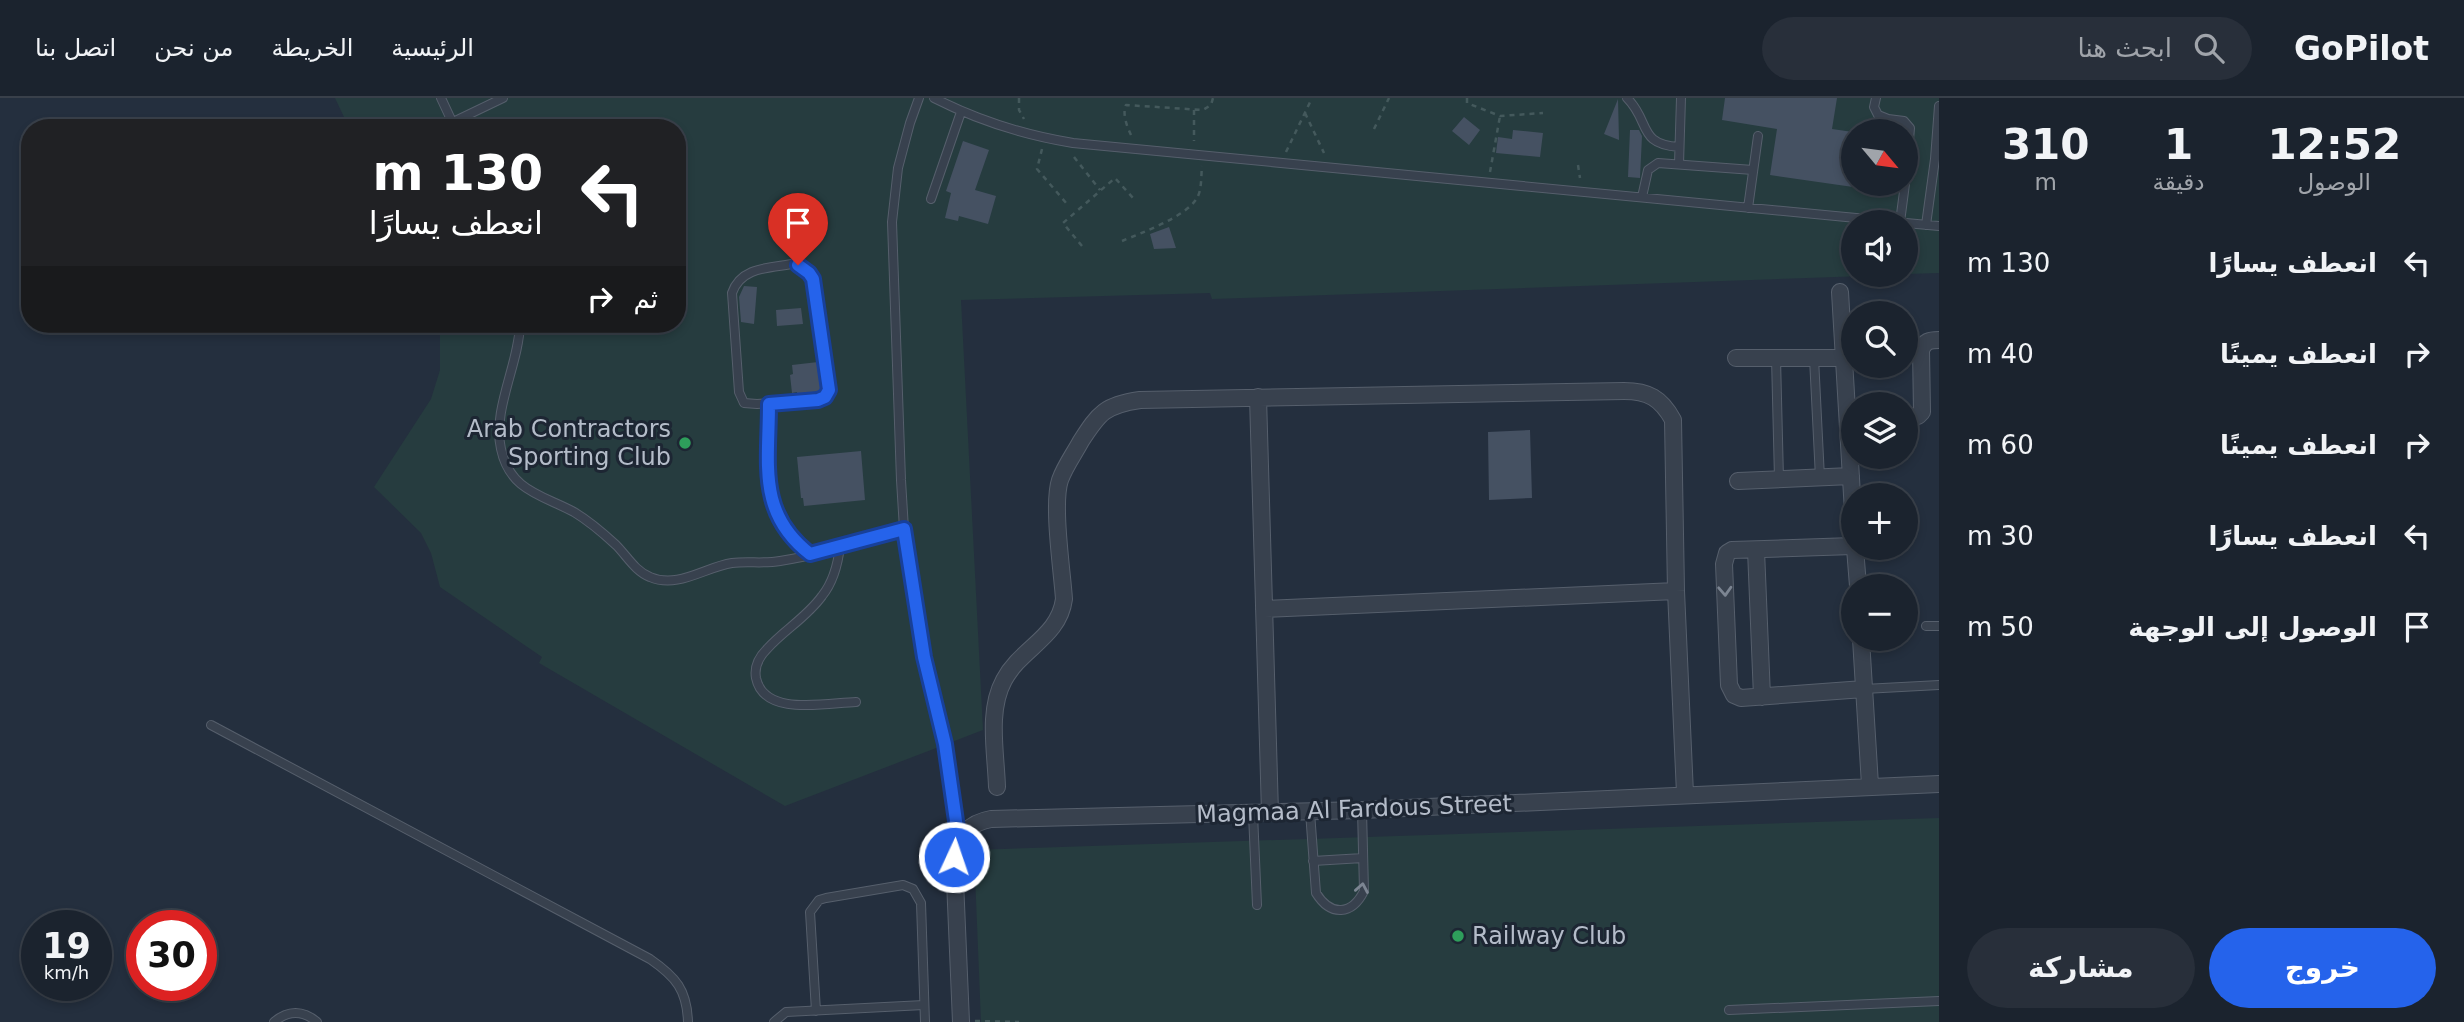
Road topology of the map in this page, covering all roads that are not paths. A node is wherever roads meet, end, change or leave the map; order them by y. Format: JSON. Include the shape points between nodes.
{"nodes":[{"id":1,"x":441,"y":98,"type":"edge"},
{"id":2,"x":503,"y":98,"type":"edge"},
{"id":3,"x":919,"y":98,"type":"edge"},
{"id":4,"x":934,"y":98,"type":"edge"},
{"id":5,"x":1628,"y":98,"type":"edge"},
{"id":6,"x":1681,"y":98,"type":"edge"},
{"id":7,"x":1875,"y":98,"type":"edge"},
{"id":8,"x":1939,"y":106,"type":"edge"},
{"id":9,"x":961,"y":112,"type":"junction"},
{"id":10,"x":451,"y":119,"type":"edge"},
{"id":11,"x":465,"y":119,"type":"edge"},
{"id":12,"x":1888,"y":119,"type":"edge"},
{"id":13,"x":1758,"y":136,"type":"dead end"},
{"id":14,"x":1679,"y":147,"type":"junction"},
{"id":15,"x":1937,"y":160,"type":"edge"},
{"id":16,"x":1679,"y":164,"type":"junction"},
{"id":17,"x":1753,"y":170,"type":"junction"},
{"id":18,"x":1642,"y":197,"type":"junction"},
{"id":19,"x":931,"y":199,"type":"dead end"},
{"id":20,"x":1748,"y":208,"type":"junction"},
{"id":21,"x":1841,"y":217,"type":"edge"},
{"id":22,"x":1918,"y":224,"type":"edge"},
{"id":23,"x":1926,"y":225,"type":"junction"},
{"id":24,"x":1939,"y":226,"type":"edge"},
{"id":25,"x":1840,"y":292,"type":"dead end"},
{"id":26,"x":1841,"y":314,"type":"edge"},
{"id":27,"x":520,"y":333,"type":"edge"},
{"id":28,"x":1939,"y":340,"type":"edge"},
{"id":29,"x":1736,"y":358,"type":"dead end"},
{"id":30,"x":1776,"y":358,"type":"junction"},
{"id":31,"x":1814,"y":358,"type":"junction"},
{"id":32,"x":1841,"y":358,"type":"edge"},
{"id":33,"x":1258,"y":397,"type":"junction"},
{"id":34,"x":769,"y":404,"type":"junction"},
{"id":35,"x":1918,"y":416,"type":"edge"},
{"id":36,"x":1851,"y":469,"type":"edge"},
{"id":37,"x":1851,"y":476,"type":"junction"},
{"id":38,"x":1820,"y":478,"type":"junction"},
{"id":39,"x":1779,"y":480,"type":"junction"},
{"id":40,"x":1738,"y":481,"type":"dead end"},
{"id":41,"x":1851,"y":483,"type":"edge"},
{"id":42,"x":904,"y":529,"type":"junction"},
{"id":43,"x":840,"y":546,"type":"junction"},
{"id":44,"x":1841,"y":547,"type":"edge"},
{"id":45,"x":1756,"y":550,"type":"junction"},
{"id":46,"x":810,"y":554,"type":"junction"},
{"id":47,"x":1676,"y":591,"type":"junction"},
{"id":48,"x":1264,"y":609,"type":"junction"},
{"id":49,"x":1939,"y":625,"type":"edge"},
{"id":50,"x":1926,"y":626,"type":"dead end"},
{"id":51,"x":1862,"y":651,"type":"edge"},
{"id":52,"x":1939,"y":685,"type":"edge"},
{"id":53,"x":1864,"y":689,"type":"junction"},
{"id":54,"x":1762,"y":697,"type":"junction"},
{"id":55,"x":856,"y":702,"type":"dead end"},
{"id":56,"x":211,"y":725,"type":"dead end"},
{"id":57,"x":1939,"y":783,"type":"edge"},
{"id":58,"x":1870,"y":785,"type":"junction"},
{"id":59,"x":997,"y":787,"type":"dead end"},
{"id":60,"x":1685,"y":794,"type":"junction"},
{"id":61,"x":1362,"y":810,"type":"junction"},
{"id":62,"x":1310,"y":812,"type":"junction"},
{"id":63,"x":1261,"y":813,"type":"junction"},
{"id":64,"x":959,"y":842,"type":"junction"},
{"id":65,"x":1363,"y":858,"type":"junction"},
{"id":66,"x":1313,"y":861,"type":"junction"},
{"id":67,"x":1257,"y":905,"type":"dead end"},
{"id":68,"x":1939,"y":1001,"type":"edge"},
{"id":69,"x":924,"y":1005,"type":"junction"},
{"id":70,"x":1729,"y":1010,"type":"dead end"},
{"id":71,"x":816,"y":1011,"type":"junction"},
{"id":72,"x":274,"y":1022,"type":"edge"},
{"id":73,"x":317,"y":1022,"type":"edge"},
{"id":74,"x":688,"y":1022,"type":"edge"},
{"id":75,"x":774,"y":1022,"type":"edge"},
{"id":76,"x":925,"y":1022,"type":"edge"},
{"id":77,"x":963,"y":1022,"type":"edge"}],
"edges":[{"from":1,"to":10,"type":"lane"},
{"from":2,"to":11,"type":"lane"},
{"from":3,"to":42,"type":"lane","via":[[898,169],[892,222]]},
{"from":4,"to":9,"type":"lane"},
{"from":5,"to":14,"type":"lane","via":[[1653,141]]},
{"from":6,"to":14,"type":"lane"},
{"from":7,"to":12,"type":"lane","via":[[1878,115]]},
{"from":8,"to":15,"type":"lane"},
{"from":9,"to":18,"type":"lane","via":[[1073,143]]},
{"from":9,"to":19,"type":"lane"},
{"from":13,"to":17,"type":"lane"},
{"from":14,"to":16,"type":"lane"},
{"from":15,"to":23,"type":"lane"},
{"from":16,"to":17,"type":"lane"},
{"from":16,"to":18,"type":"lane","via":[[1650,167]]},
{"from":17,"to":20,"type":"lane"},
{"from":18,"to":20,"type":"lane"},
{"from":20,"to":21,"type":"lane"},
{"from":22,"to":23,"type":"lane"},
{"from":23,"to":24,"type":"lane"},
{"from":25,"to":26,"type":"street"},
{"from":27,"to":46,"type":"lane","via":[[499,435],[504,461],[525,488],[587,521],[637,569],[654,579],[672,581],[733,563],[778,562]]},
{"from":28,"to":35,"type":"street","via":[[1929,340],[1921,350],[1922,412]]},
{"from":29,"to":30,"type":"street"},
{"from":30,"to":31,"type":"street"},
{"from":30,"to":39,"type":"lane"},
{"from":31,"to":32,"type":"street"},
{"from":31,"to":38,"type":"lane"},
{"from":33,"to":47,"type":"street","via":[[1624,391],[1654,396],[1673,419]]},
{"from":33,"to":48,"type":"street"},
{"from":33,"to":59,"type":"street","via":[[1140,400],[1115,404],[1094,421],[1063,472],[1058,489],[1063,609],[1050,632],[1009,671],[996,702]]},
{"from":34,"to":34,"type":"lane","via":[[818,400],[829,390],[813,279],[798,265],[747,273],[732,293],[740,398],[751,404]]},
{"from":34,"to":46,"type":"lane","via":[[769,496],[782,526]]},
{"from":36,"to":37,"type":"street"},
{"from":37,"to":38,"type":"street"},
{"from":37,"to":41,"type":"street"},
{"from":38,"to":39,"type":"street"},
{"from":39,"to":40,"type":"street"},
{"from":42,"to":43,"type":"lane"},
{"from":42,"to":64,"type":"lane"},
{"from":43,"to":46,"type":"lane"},
{"from":43,"to":55,"type":"lane","via":[[838,564],[821,597],[758,659],[755,673],[766,697],[778,703]]},
{"from":44,"to":45,"type":"street"},
{"from":45,"to":54,"type":"street"},
{"from":45,"to":54,"type":"street","one_way":true,"via":[[1732,550],[1724,564],[1729,685],[1741,698]]},
{"from":47,"to":48,"type":"street"},
{"from":47,"to":60,"type":"street"},
{"from":48,"to":63,"type":"street"},
{"from":49,"to":50,"type":"lane"},
{"from":51,"to":53,"type":"street"},
{"from":52,"to":53,"type":"lane"},
{"from":53,"to":54,"type":"street"},
{"from":53,"to":58,"type":"street"},
{"from":56,"to":74,"type":"lane","via":[[650,959],[673,975],[687,1003]]},
{"from":57,"to":58,"type":"street","name":"Magmaa Al Fardous Street"},
{"from":58,"to":60,"type":"street","name":"Magmaa Al Fardous Street"},
{"from":60,"to":61,"type":"street","name":"Magmaa Al Fardous Street"},
{"from":61,"to":62,"type":"street","name":"Magmaa Al Fardous Street"},
{"from":61,"to":65,"type":"lane"},
{"from":62,"to":63,"type":"street","name":"Magmaa Al Fardous Street"},
{"from":62,"to":66,"type":"lane"},
{"from":63,"to":64,"type":"street","name":"Magmaa Al Fardous Street","via":[[991,819],[968,828]]},
{"from":63,"to":67,"type":"lane"},
{"from":64,"to":77,"type":"street","via":[[954,857]]},
{"from":65,"to":66,"type":"lane"},
{"from":66,"to":65,"type":"lane","one_way":true,"via":[[1316,893],[1323,904],[1335,910],[1359,902],[1364,891]]},
{"from":68,"to":70,"type":"lane"},
{"from":69,"to":71,"type":"lane"},
{"from":69,"to":71,"type":"lane","via":[[921,902],[913,889],[898,885],[826,898],[813,905]]},
{"from":69,"to":76,"type":"lane"},
{"from":71,"to":75,"type":"lane","via":[[786,1013]]},
{"from":72,"to":73,"type":"lane","via":[[296,1013]]}]}
